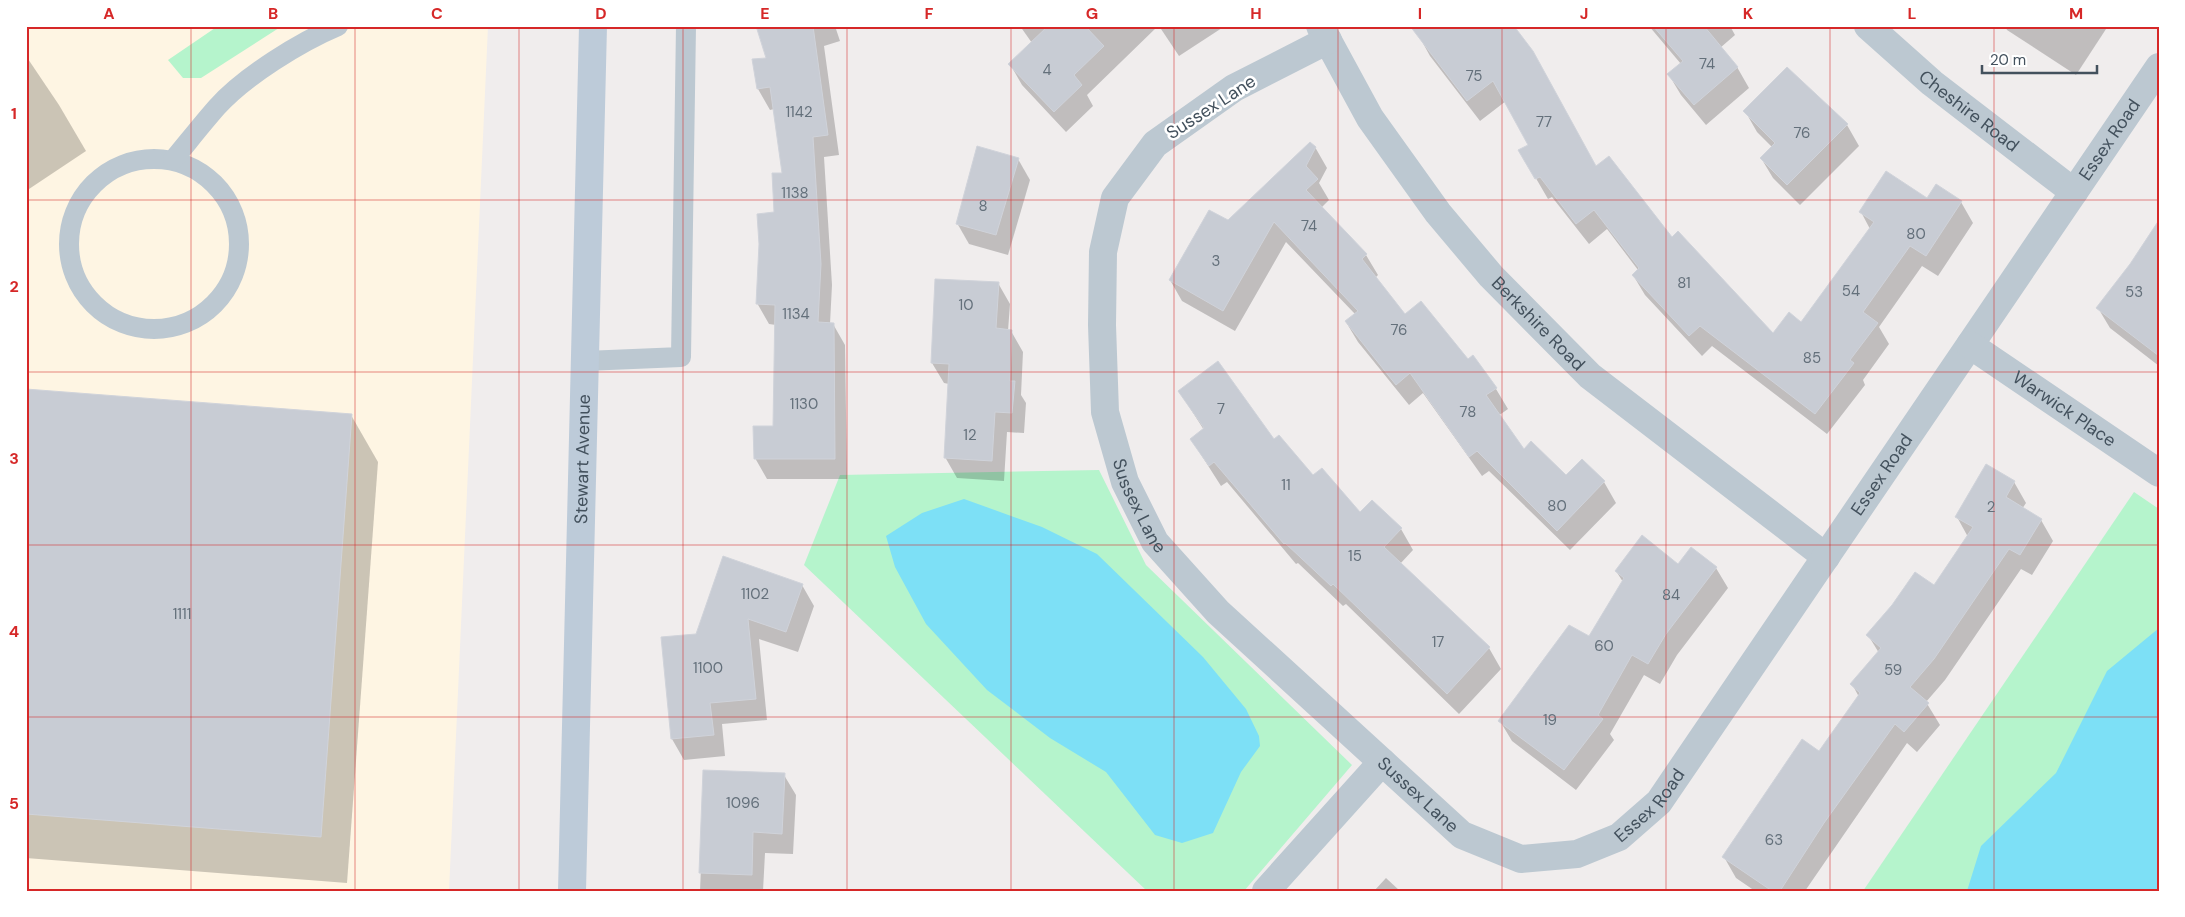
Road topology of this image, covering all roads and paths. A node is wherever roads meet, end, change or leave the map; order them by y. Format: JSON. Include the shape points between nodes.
{"nodes":[{"id":1,"x":338,"y":26,"type":"edge"},
{"id":2,"x":593,"y":26,"type":"edge"},
{"id":3,"x":686,"y":26,"type":"edge"},
{"id":4,"x":1868,"y":26,"type":"edge"},
{"id":5,"x":1324,"y":33,"type":"edge"},
{"id":6,"x":2159,"y":66,"type":"edge"},
{"id":7,"x":173,"y":160,"type":"junction"},
{"id":8,"x":2074,"y":192,"type":"junction"},
{"id":9,"x":1970,"y":345,"type":"junction"},
{"id":10,"x":585,"y":361,"type":"junction"},
{"id":11,"x":2159,"y":474,"type":"edge"},
{"id":12,"x":1826,"y":557,"type":"junction"},
{"id":13,"x":1382,"y":762,"type":"junction"},
{"id":14,"x":1577,"y":854,"type":"joint"},
{"id":15,"x":572,"y":891,"type":"edge"},
{"id":16,"x":1266,"y":891,"type":"edge"}],
"edges":[{"from":1,"to":7,"type":"lane","via":[[322,32],[259,70],[219,105]]},
{"from":2,"to":10,"type":"main road","name":"Stewart Avenue"},
{"from":3,"to":10,"type":"lane","via":[[681,357]]},
{"from":4,"to":8,"type":"street","name":"Cheshire Road","via":[[1932,83]]},
{"from":5,"to":12,"type":"street","name":"Berkshire Road","via":[[1370,118],[1438,213],[1491,276],[1590,376]]},
{"from":5,"to":13,"type":"street","name":"Sussex Lane","via":[[1234,88],[1155,144],[1115,198],[1103,252],[1105,412],[1125,482],[1154,542],[1218,612]]},
{"from":6,"to":8,"type":"street","name":"Essex Road"},
{"from":7,"to":7,"type":"lane","via":[[199,172],[221,191],[234,216],[239,244],[234,272],[220,297],[199,316],[173,327],[144,329],[117,321],[94,305],[78,283],[70,256],[70,229],[79,202],[96,180],[119,165],[146,158]]},
{"from":8,"to":9,"type":"street","name":"Essex Road"},
{"from":9,"to":11,"type":"street","name":"Warwick Place"},
{"from":9,"to":12,"type":"street","name":"Essex Road"},
{"from":10,"to":15,"type":"main road","name":"Stewart Avenue"},
{"from":12,"to":14,"type":"street","name":"Essex Road","via":[[1659,802],[1619,837]]},
{"from":13,"to":14,"type":"street","name":"Sussex Lane","via":[[1462,834],[1520,859]]},
{"from":13,"to":16,"type":"street"}]}
